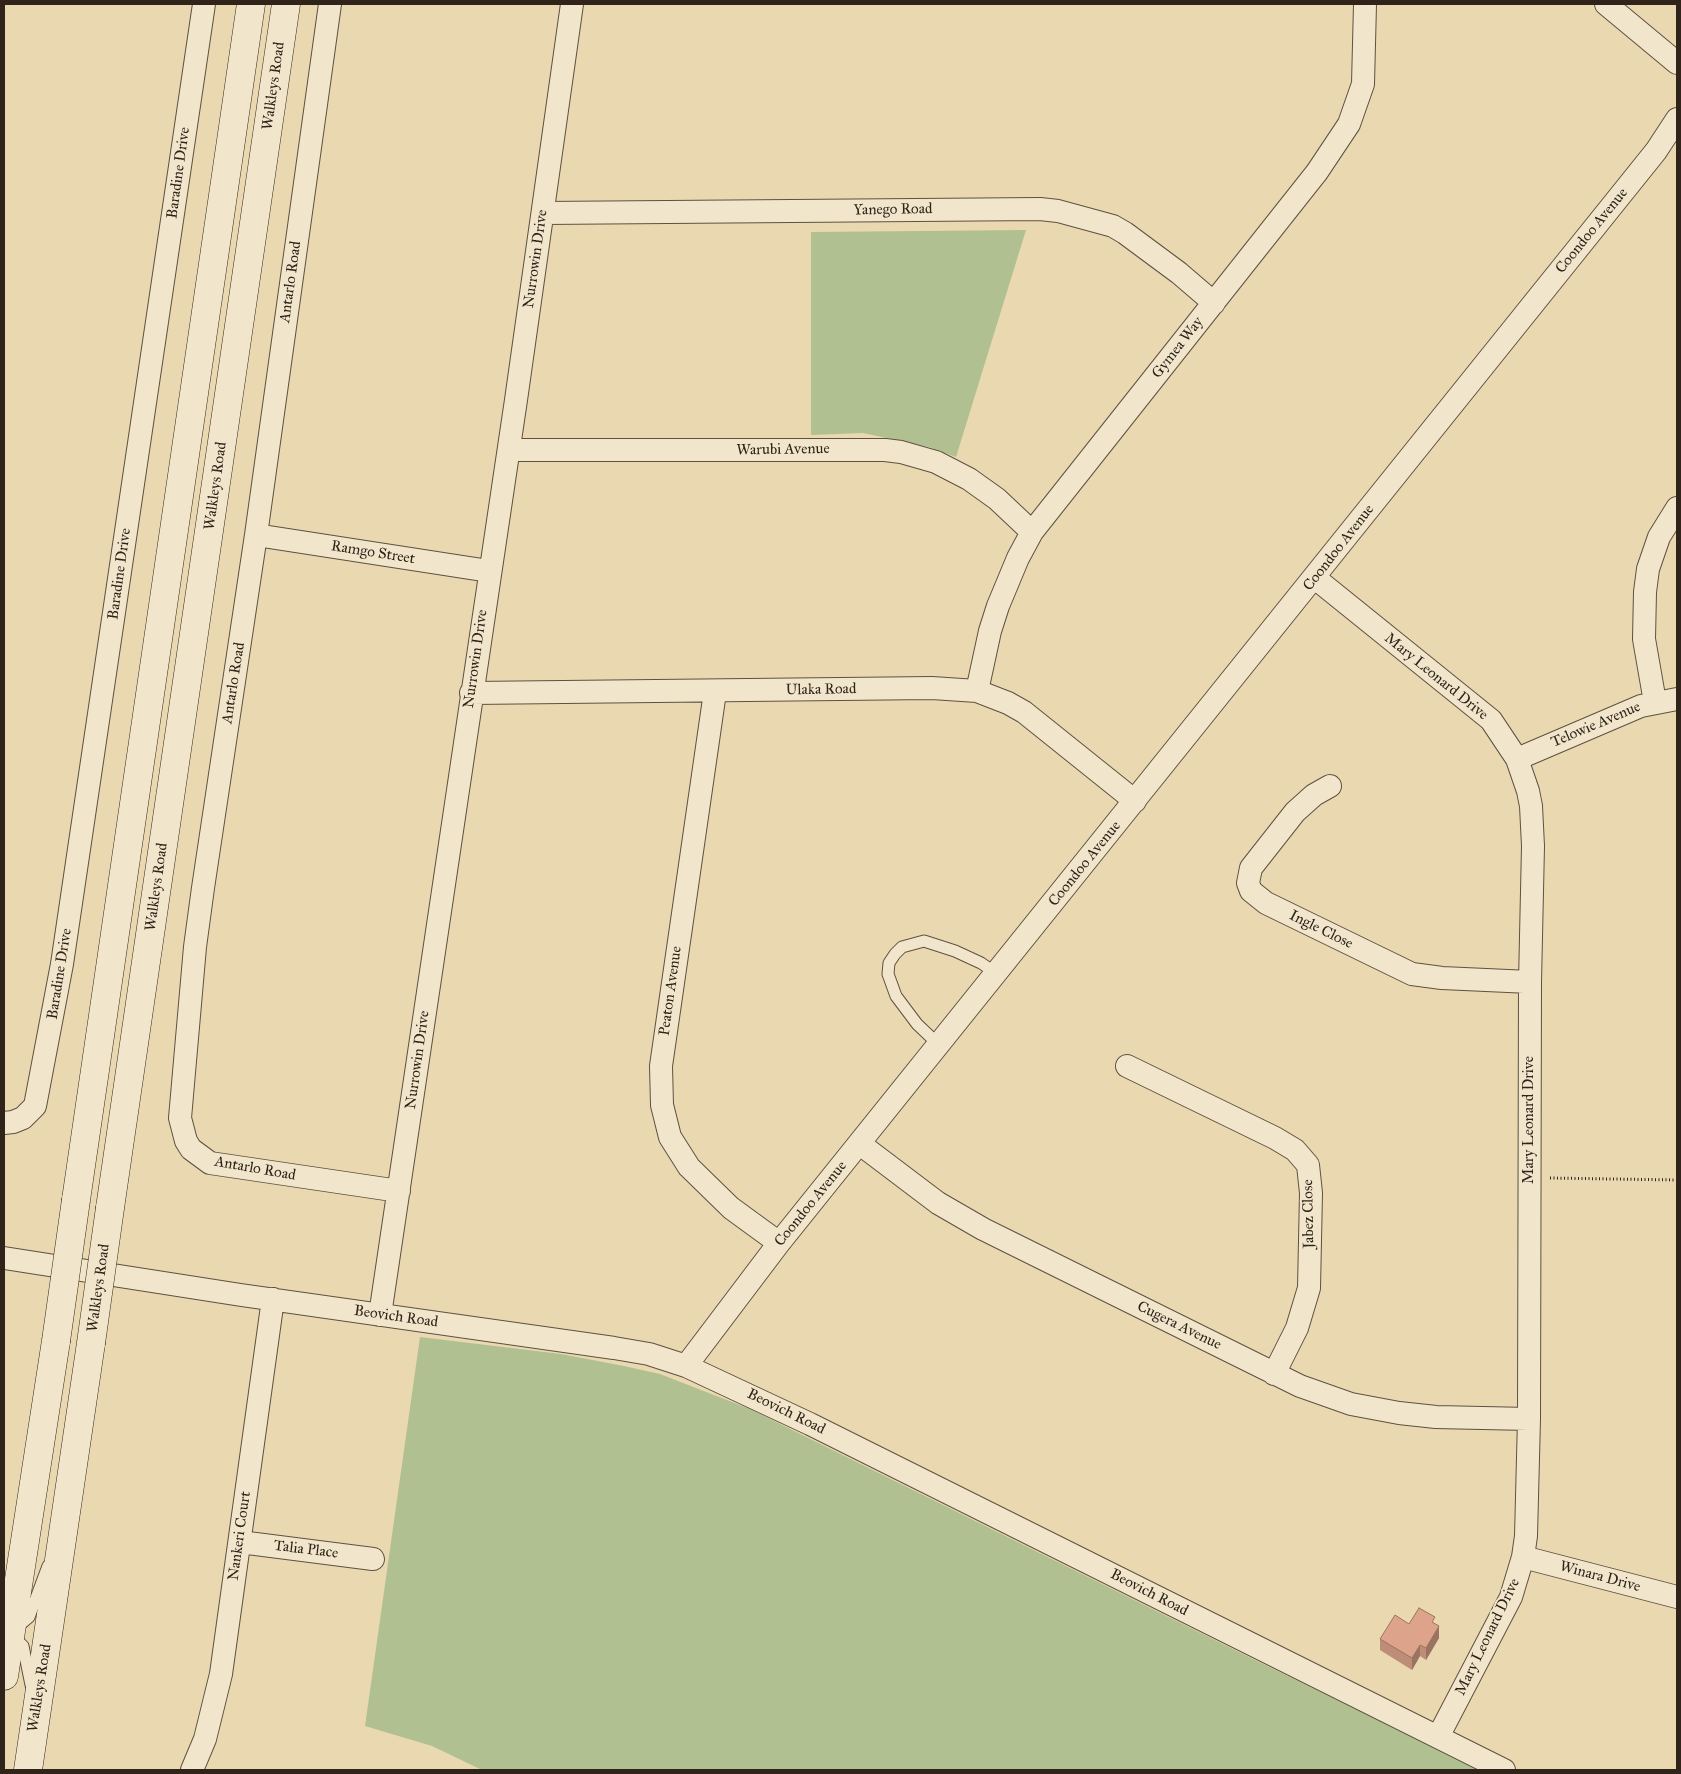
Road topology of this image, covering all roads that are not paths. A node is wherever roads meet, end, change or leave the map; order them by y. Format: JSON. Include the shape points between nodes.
{"nodes":[{"id":1,"x":204,"y":4,"type":"edge"},
{"id":2,"x":252,"y":4,"type":"edge"},
{"id":3,"x":286,"y":4,"type":"edge"},
{"id":4,"x":330,"y":4,"type":"edge"},
{"id":5,"x":572,"y":4,"type":"edge"},
{"id":6,"x":1365,"y":4,"type":"edge"},
{"id":7,"x":1606,"y":4,"type":"edge"},
{"id":8,"x":1677,"y":63,"type":"edge"},
{"id":9,"x":1677,"y":119,"type":"edge"},
{"id":10,"x":543,"y":213,"type":"junction"},
{"id":11,"x":1214,"y":303,"type":"junction"},
{"id":12,"x":509,"y":450,"type":"junction"},
{"id":13,"x":1677,"y":508,"type":"edge"},
{"id":14,"x":1032,"y":532,"type":"junction"},
{"id":15,"x":256,"y":535,"type":"junction"},
{"id":16,"x":489,"y":571,"type":"junction"},
{"id":17,"x":1315,"y":578,"type":"junction"},
{"id":18,"x":977,"y":691,"type":"junction"},
{"id":19,"x":715,"y":692,"type":"junction"},
{"id":20,"x":471,"y":693,"type":"junction"},
{"id":21,"x":1677,"y":700,"type":"edge"},
{"id":22,"x":1655,"y":702,"type":"junction"},
{"id":23,"x":1517,"y":759,"type":"junction"},
{"id":24,"x":1330,"y":786,"type":"dead end"},
{"id":25,"x":1136,"y":801,"type":"junction"},
{"id":26,"x":997,"y":974,"type":"junction"},
{"id":27,"x":1530,"y":982,"type":"junction"},
{"id":28,"x":940,"y":1046,"type":"junction"},
{"id":29,"x":1127,"y":1066,"type":"dead end"},
{"id":30,"x":4,"y":1123,"type":"edge"},
{"id":31,"x":860,"y":1144,"type":"junction"},
{"id":32,"x":399,"y":1191,"type":"junction"},
{"id":33,"x":780,"y":1243,"type":"junction"},
{"id":34,"x":4,"y":1258,"type":"edge"},
{"id":35,"x":273,"y":1299,"type":"junction"},
{"id":36,"x":380,"y":1315,"type":"junction"},
{"id":37,"x":686,"y":1366,"type":"junction"},
{"id":38,"x":1274,"y":1374,"type":"junction"},
{"id":39,"x":1529,"y":1419,"type":"junction"},
{"id":40,"x":60,"y":1542,"type":"junction"},
{"id":41,"x":240,"y":1542,"type":"junction"},
{"id":42,"x":1523,"y":1557,"type":"junction"},
{"id":43,"x":373,"y":1559,"type":"dead end"},
{"id":44,"x":1677,"y":1597,"type":"edge"},
{"id":45,"x":6,"y":1632,"type":"edge"},
{"id":46,"x":4,"y":1676,"type":"edge"},
{"id":47,"x":35,"y":1718,"type":"junction"},
{"id":48,"x":1438,"y":1737,"type":"junction"},
{"id":49,"x":28,"y":1770,"type":"edge"},
{"id":50,"x":192,"y":1770,"type":"edge"},
{"id":51,"x":1504,"y":1770,"type":"edge"}],
"edges":[{"from":1,"to":30,"type":"street","name":"Baradine Drive","via":[[61,974],[35,1106],[23,1118]]},
{"from":2,"to":45,"type":"main road","bridge":true,"via":[[56,1341]]},
{"from":3,"to":40,"type":"main road","name":"Walkleys Road","bridge":true},
{"from":4,"to":15,"type":"street","name":"Antarlo Road"},
{"from":5,"to":10,"type":"street","name":"Nurrowin Drive"},
{"from":6,"to":11,"type":"street","name":"Gymea Way","via":[[1364,74],[1358,103],[1349,124],[1317,172]]},
{"from":7,"to":8,"type":"street"},
{"from":9,"to":17,"type":"street","name":"Coondoo Avenue","via":[[1656,150]]},
{"from":10,"to":11,"type":"street","name":"Yanego Road","via":[[1040,208],[1113,226],[1179,273]]},
{"from":10,"to":12,"type":"street","name":"Nurrowin Drive"},
{"from":11,"to":14,"type":"street","name":"Gymea Way"},
{"from":12,"to":14,"type":"street","name":"Warubi Avenue","via":[[901,452],[936,462],[969,479]]},
{"from":12,"to":16,"type":"street","name":"Nurrowin Drive"},
{"from":13,"to":22,"type":"street","via":[[1659,537],[1648,569],[1645,592],[1644,639]]},
{"from":14,"to":18,"type":"street","name":"Gymea Way","via":[[998,606]]},
{"from":15,"to":16,"type":"street","name":"Ramgo Street"},
{"from":15,"to":32,"type":"street","name":"Antarlo Road","via":[[195,947],[181,1099],[182,1130],[192,1149],[210,1163]]},
{"from":16,"to":20,"type":"street","name":"Nurrowin Drive"},
{"from":17,"to":23,"type":"street","name":"Mary Leonard Drive","via":[[1480,710],[1501,733]]},
{"from":17,"to":25,"type":"street","name":"Coondoo Avenue"},
{"from":18,"to":19,"type":"street","name":"Ulaka Road","via":[[932,688]]},
{"from":18,"to":25,"type":"street","name":"Ulaka Road","via":[[1008,702],[1024,712]]},
{"from":19,"to":20,"type":"street","name":"Ulaka Road"},
{"from":19,"to":33,"type":"street","name":"Peaton Avenue","via":[[660,1066],[660,1089],[670,1137],[689,1167],[732,1208]]},
{"from":20,"to":32,"type":"street","name":"Nurrowin Drive"},
{"from":21,"to":22,"type":"street","name":"Telowie Avenue"},
{"from":22,"to":23,"type":"street","name":"Telowie Avenue"},
{"from":23,"to":27,"type":"street","name":"Mary Leonard Drive","via":[[1528,791],[1533,823]]},
{"from":24,"to":27,"type":"street","name":"Ingle Close","via":[[1294,812],[1251,868],[1250,891],[1266,903],[1412,974]]},
{"from":25,"to":26,"type":"street","name":"Coondoo Avenue"},
{"from":26,"to":28,"type":"street","name":"Coondoo Avenue"},
{"from":26,"to":28,"type":"lane","via":[[964,955],[924,941],[908,944],[895,954],[888,974],[896,996],[917,1024]]},
{"from":27,"to":39,"type":"street","name":"Mary Leonard Drive"},
{"from":28,"to":31,"type":"street","name":"Coondoo Avenue"},
{"from":29,"to":38,"type":"street","name":"Jabez Close","via":[[1275,1138],[1295,1150],[1308,1165],[1311,1193],[1309,1288],[1297,1328]]},
{"from":31,"to":33,"type":"street","name":"Coondoo Avenue"},
{"from":31,"to":38,"type":"street","name":"Cugera Avenue","via":[[938,1203],[983,1229]]},
{"from":32,"to":36,"type":"street","name":"Nurrowin Drive"},
{"from":33,"to":37,"type":"street","name":"Coondoo Avenue"},
{"from":34,"to":35,"type":"street","name":"Beovich Road"},
{"from":35,"to":36,"type":"street","name":"Beovich Road"},
{"from":35,"to":41,"type":"street","name":"Nankeri Court"},
{"from":36,"to":37,"type":"street","name":"Beovich Road","via":[[614,1348],[649,1354]]},
{"from":37,"to":48,"type":"street","name":"Beovich Road","via":[[810,1424]]},
{"from":38,"to":39,"type":"street","name":"Cugera Avenue","via":[[1325,1396],[1376,1410],[1436,1417]]},
{"from":39,"to":42,"type":"street","name":"Mary Leonard Drive","via":[[1528,1503]]},
{"from":40,"to":45,"type":"lane","via":[[29,1617]]},
{"from":40,"to":47,"type":"main road","name":"Walkleys Road"},
{"from":41,"to":43,"type":"street","name":"Talia Place"},
{"from":41,"to":50,"type":"street","name":"Nankeri Court","via":[[216,1700],[202,1749]]},
{"from":42,"to":44,"type":"street","name":"Winara Drive"},
{"from":42,"to":48,"type":"street","name":"Mary Leonard Drive","via":[[1511,1597]]},
{"from":45,"to":46,"type":"main road"},
{"from":45,"to":47,"type":"lane","via":[[23,1646]]},
{"from":47,"to":49,"type":"main road","name":"Walkleys Road"},
{"from":48,"to":51,"type":"street","name":"Beovich Road"}]}
